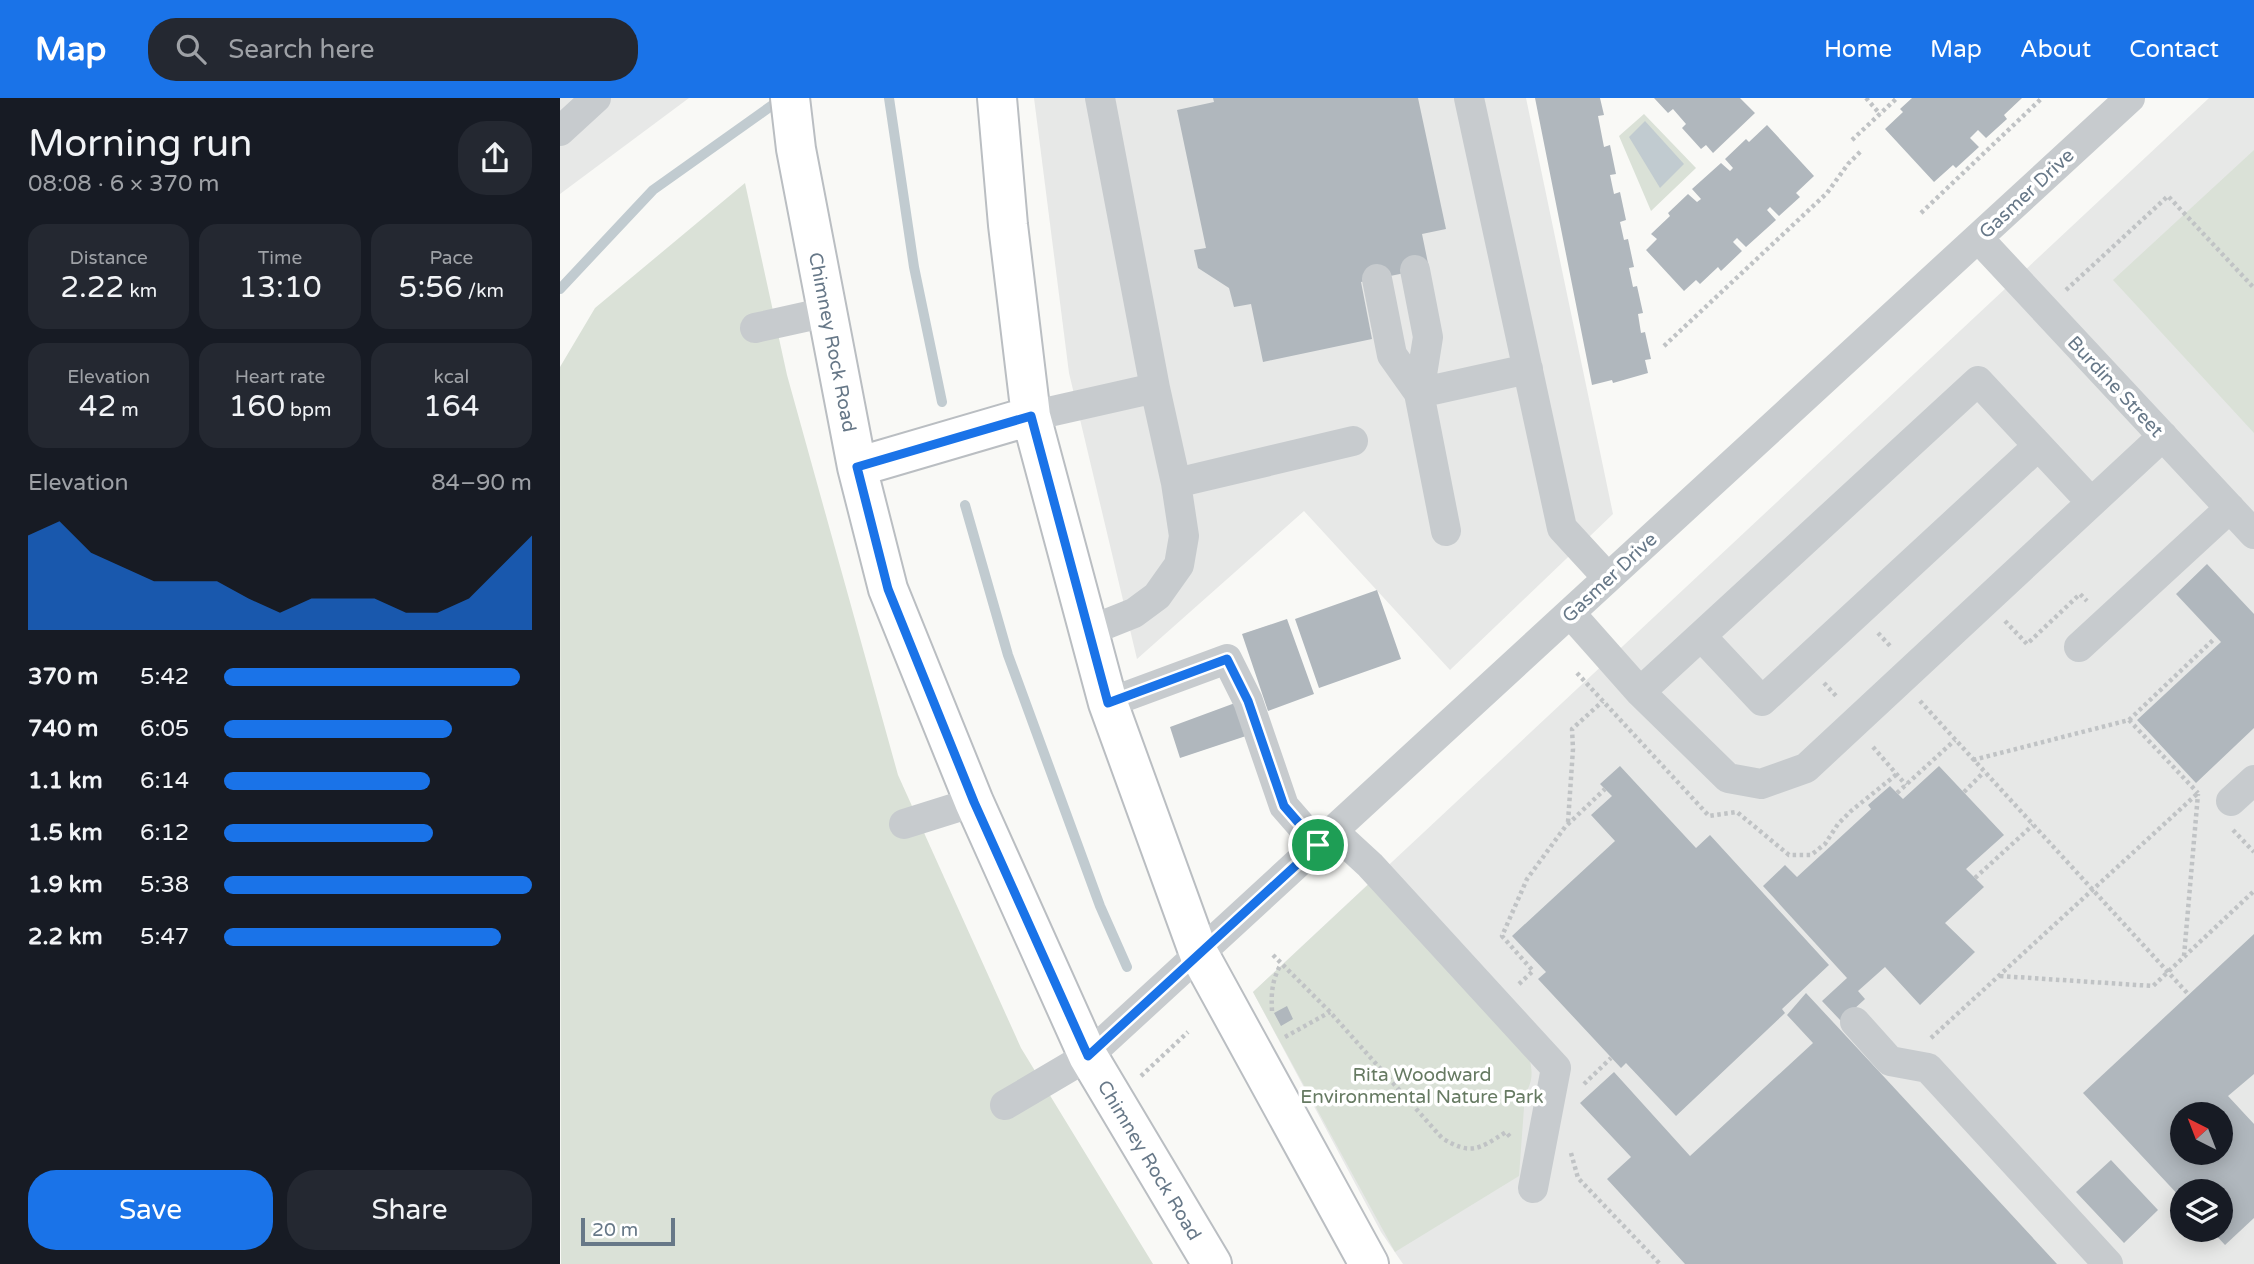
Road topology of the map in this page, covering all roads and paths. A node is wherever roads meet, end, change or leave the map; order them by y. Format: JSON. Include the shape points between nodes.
{"nodes":[{"id":1,"x":596,"y":98,"type":"edge"},
{"id":2,"x":790,"y":98,"type":"edge"},
{"id":3,"x":997,"y":98,"type":"edge"},
{"id":4,"x":1100,"y":98,"type":"edge"},
{"id":5,"x":1469,"y":98,"type":"edge"},
{"id":6,"x":1866,"y":98,"type":"edge"},
{"id":7,"x":1897,"y":98,"type":"edge"},
{"id":8,"x":2042,"y":98,"type":"edge"},
{"id":9,"x":2130,"y":98,"type":"edge"},
{"id":10,"x":1880,"y":114,"type":"junction"},
{"id":11,"x":560,"y":131,"type":"edge"},
{"id":12,"x":1852,"y":140,"type":"dead end"},
{"id":13,"x":1861,"y":151,"type":"dead end"},
{"id":14,"x":1921,"y":213,"type":"dead end"},
{"id":15,"x":1978,"y":238,"type":"junction"},
{"id":16,"x":2254,"y":288,"type":"edge"},
{"id":17,"x":2044,"y":309,"type":"junction"},
{"id":18,"x":827,"y":312,"type":"junction"},
{"id":19,"x":755,"y":328,"type":"dead end"},
{"id":20,"x":1664,"y":346,"type":"dead end"},
{"id":21,"x":1528,"y":369,"type":"junction"},
{"id":22,"x":1155,"y":388,"type":"junction"},
{"id":23,"x":1419,"y":393,"type":"junction"},
{"id":24,"x":1031,"y":416,"type":"junction"},
{"id":25,"x":2162,"y":436,"type":"junction"},
{"id":26,"x":1353,"y":441,"type":"dead end"},
{"id":27,"x":2038,"y":446,"type":"junction"},
{"id":28,"x":857,"y":467,"type":"junction"},
{"id":29,"x":1176,"y":483,"type":"junction"},
{"id":30,"x":2091,"y":502,"type":"junction"},
{"id":31,"x":2230,"y":508,"type":"junction"},
{"id":32,"x":1446,"y":531,"type":"dead end"},
{"id":33,"x":2254,"y":534,"type":"edge"},
{"id":34,"x":1608,"y":578,"type":"junction"},
{"id":35,"x":1570,"y":613,"type":"junction"},
{"id":36,"x":2005,"y":621,"type":"dead end"},
{"id":37,"x":2107,"y":622,"type":"junction"},
{"id":38,"x":1089,"y":631,"type":"junction"},
{"id":39,"x":1702,"y":636,"type":"junction"},
{"id":40,"x":2213,"y":640,"type":"dead end"},
{"id":41,"x":2079,"y":648,"type":"dead end"},
{"id":42,"x":1640,"y":692,"type":"junction"},
{"id":43,"x":1920,"y":700,"type":"dead end"},
{"id":44,"x":1602,"y":701,"type":"dead end"},
{"id":45,"x":1108,"y":703,"type":"junction"},
{"id":46,"x":2129,"y":720,"type":"junction"},
{"id":47,"x":1955,"y":740,"type":"junction"},
{"id":48,"x":1872,"y":747,"type":"dead end"},
{"id":49,"x":1973,"y":760,"type":"junction"},
{"id":50,"x":1984,"y":772,"type":"junction"},
{"id":51,"x":2254,"y":780,"type":"edge"},
{"id":52,"x":1906,"y":785,"type":"junction"},
{"id":53,"x":1605,"y":789,"type":"dead end"},
{"id":54,"x":1964,"y":792,"type":"dead end"},
{"id":55,"x":1897,"y":793,"type":"dead end"},
{"id":56,"x":2198,"y":793,"type":"junction"},
{"id":57,"x":974,"y":802,"type":"junction"},
{"id":58,"x":2221,"y":809,"type":"junction"},
{"id":59,"x":1568,"y":823,"type":"junction"},
{"id":60,"x":904,"y":824,"type":"dead end"},
{"id":61,"x":2033,"y":825,"type":"junction"},
{"id":62,"x":1325,"y":838,"type":"junction"},
{"id":63,"x":2254,"y":852,"type":"edge"},
{"id":64,"x":1975,"y":878,"type":"dead end"},
{"id":65,"x":2094,"y":891,"type":"junction"},
{"id":66,"x":2254,"y":891,"type":"edge"},
{"id":67,"x":1199,"y":954,"type":"junction"},
{"id":68,"x":1273,"y":955,"type":"dead end"},
{"id":69,"x":2184,"y":957,"type":"junction"},
{"id":70,"x":1281,"y":964,"type":"junction"},
{"id":71,"x":2168,"y":972,"type":"junction"},
{"id":72,"x":1999,"y":976,"type":"junction"},
{"id":73,"x":2189,"y":995,"type":"dead end"},
{"id":74,"x":1497,"y":1003,"type":"junction"},
{"id":75,"x":1330,"y":1012,"type":"junction"},
{"id":76,"x":1276,"y":1020,"type":"dead end"},
{"id":77,"x":1855,"y":1022,"type":"dead end"},
{"id":78,"x":1281,"y":1028,"type":"dead end"},
{"id":79,"x":1188,"y":1032,"type":"dead end"},
{"id":80,"x":1285,"y":1037,"type":"junction"},
{"id":81,"x":1277,"y":1041,"type":"dead end"},
{"id":82,"x":1088,"y":1056,"type":"junction"},
{"id":83,"x":1904,"y":1063,"type":"junction"},
{"id":84,"x":1133,"y":1084,"type":"dead end"},
{"id":85,"x":1005,"y":1105,"type":"dead end"},
{"id":86,"x":1513,"y":1141,"type":"dead end"},
{"id":87,"x":1571,"y":1176,"type":"dead end"},
{"id":88,"x":1533,"y":1188,"type":"dead end"},
{"id":89,"x":1212,"y":1264,"type":"edge"},
{"id":90,"x":1369,"y":1264,"type":"edge"},
{"id":91,"x":1660,"y":1264,"type":"edge"},
{"id":92,"x":2108,"y":1264,"type":"edge"}],
"edges":[{"from":1,"to":11,"type":"street"},
{"from":2,"to":18,"type":"main road","name":"Chimney Rock Road"},
{"from":3,"to":24,"type":"main road"},
{"from":4,"to":22,"type":"street"},
{"from":5,"to":21,"type":"street"},
{"from":6,"to":10,"type":"path"},
{"from":7,"to":10,"type":"path"},
{"from":8,"to":14,"type":"path"},
{"from":9,"to":15,"type":"street","name":"Gasmer Drive"},
{"from":10,"to":12,"type":"path"},
{"from":13,"to":20,"type":"path","via":[[1827,193]]},
{"from":15,"to":17,"type":"street","name":"Burdine Street"},
{"from":15,"to":34,"type":"street","name":"Gasmer Drive"},
{"from":16,"to":17,"type":"path","via":[[2168,196]]},
{"from":17,"to":25,"type":"street","name":"Burdine Street"},
{"from":18,"to":19,"type":"street"},
{"from":18,"to":28,"type":"main road","name":"Chimney Rock Road"},
{"from":21,"to":23,"type":"street"},
{"from":21,"to":34,"type":"street","via":[[1562,528]]},
{"from":22,"to":24,"type":"street"},
{"from":22,"to":29,"type":"street"},
{"from":23,"to":23,"type":"street","via":[[1392,355],[1396,274],[1428,337]]},
{"from":23,"to":32,"type":"street"},
{"from":24,"to":28,"type":"main road"},
{"from":24,"to":38,"type":"main road"},
{"from":25,"to":30,"type":"street"},
{"from":25,"to":31,"type":"street","name":"Burdine Street"},
{"from":26,"to":29,"type":"street"},
{"from":27,"to":30,"type":"street"},
{"from":27,"to":39,"type":"street","via":[[1978,381]]},
{"from":27,"to":39,"type":"street","via":[[1762,701]]},
{"from":28,"to":57,"type":"main road","name":"Chimney Rock Road","via":[[888,589]]},
{"from":29,"to":38,"type":"street","via":[[1184,536],[1179,565],[1157,596],[1134,612]]},
{"from":30,"to":42,"type":"street","via":[[1806,768],[1761,783],[1728,778]]},
{"from":31,"to":33,"type":"street","name":"Burdine Street"},
{"from":31,"to":37,"type":"street"},
{"from":34,"to":35,"type":"street","name":"Gasmer Drive"},
{"from":35,"to":42,"type":"street"},
{"from":35,"to":62,"type":"street","name":"Gasmer Drive"},
{"from":36,"to":37,"type":"path","via":[[2027,644],[2080,594]]},
{"from":37,"to":41,"type":"street"},
{"from":38,"to":45,"type":"main road"},
{"from":39,"to":42,"type":"street"},
{"from":40,"to":46,"type":"path"},
{"from":43,"to":47,"type":"path"},
{"from":44,"to":59,"type":"path","via":[[1572,729]]},
{"from":45,"to":62,"type":"street","via":[[1227,659],[1248,701],[1284,806]]},
{"from":45,"to":67,"type":"main road"},
{"from":46,"to":49,"type":"path"},
{"from":46,"to":56,"type":"path"},
{"from":47,"to":49,"type":"path"},
{"from":47,"to":52,"type":"path"},
{"from":48,"to":52,"type":"path"},
{"from":49,"to":50,"type":"path"},
{"from":50,"to":54,"type":"path"},
{"from":50,"to":61,"type":"path"},
{"from":51,"to":58,"type":"street"},
{"from":52,"to":55,"type":"path"},
{"from":53,"to":59,"type":"path"},
{"from":56,"to":58,"type":"path"},
{"from":56,"to":65,"type":"path"},
{"from":56,"to":69,"type":"path"},
{"from":57,"to":60,"type":"street"},
{"from":57,"to":82,"type":"main road","name":"Chimney Rock Road"},
{"from":58,"to":63,"type":"path"},
{"from":59,"to":74,"type":"path","via":[[1527,879],[1502,936],[1533,971]]},
{"from":61,"to":64,"type":"path"},
{"from":61,"to":65,"type":"path"},
{"from":62,"to":67,"type":"street","name":"Gasmer Drive"},
{"from":62,"to":74,"type":"street","via":[[1370,865]]},
{"from":65,"to":71,"type":"path"},
{"from":65,"to":72,"type":"path"},
{"from":66,"to":69,"type":"path"},
{"from":67,"to":82,"type":"street","name":"Gasmer Drive"},
{"from":67,"to":90,"type":"main road"},
{"from":68,"to":70,"type":"path"},
{"from":69,"to":71,"type":"path"},
{"from":70,"to":75,"type":"path"},
{"from":70,"to":76,"type":"path","via":[[1271,996]]},
{"from":71,"to":72,"type":"path","via":[[2153,986]]},
{"from":71,"to":73,"type":"path"},
{"from":72,"to":83,"type":"path"},
{"from":74,"to":88,"type":"street","via":[[1556,1068]]},
{"from":75,"to":80,"type":"path"},
{"from":75,"to":86,"type":"path","via":[[1442,1138],[1461,1150],[1482,1147],[1506,1132]]},
{"from":77,"to":83,"type":"street","via":[[1890,1061]]},
{"from":78,"to":80,"type":"path"},
{"from":79,"to":84,"type":"path"},
{"from":80,"to":81,"type":"path"},
{"from":82,"to":85,"type":"street","name":"Gasmer Drive"},
{"from":82,"to":89,"type":"main road","name":"Chimney Rock Road"},
{"from":83,"to":92,"type":"street","via":[[1928,1068]]},
{"from":87,"to":91,"type":"path"}]}
